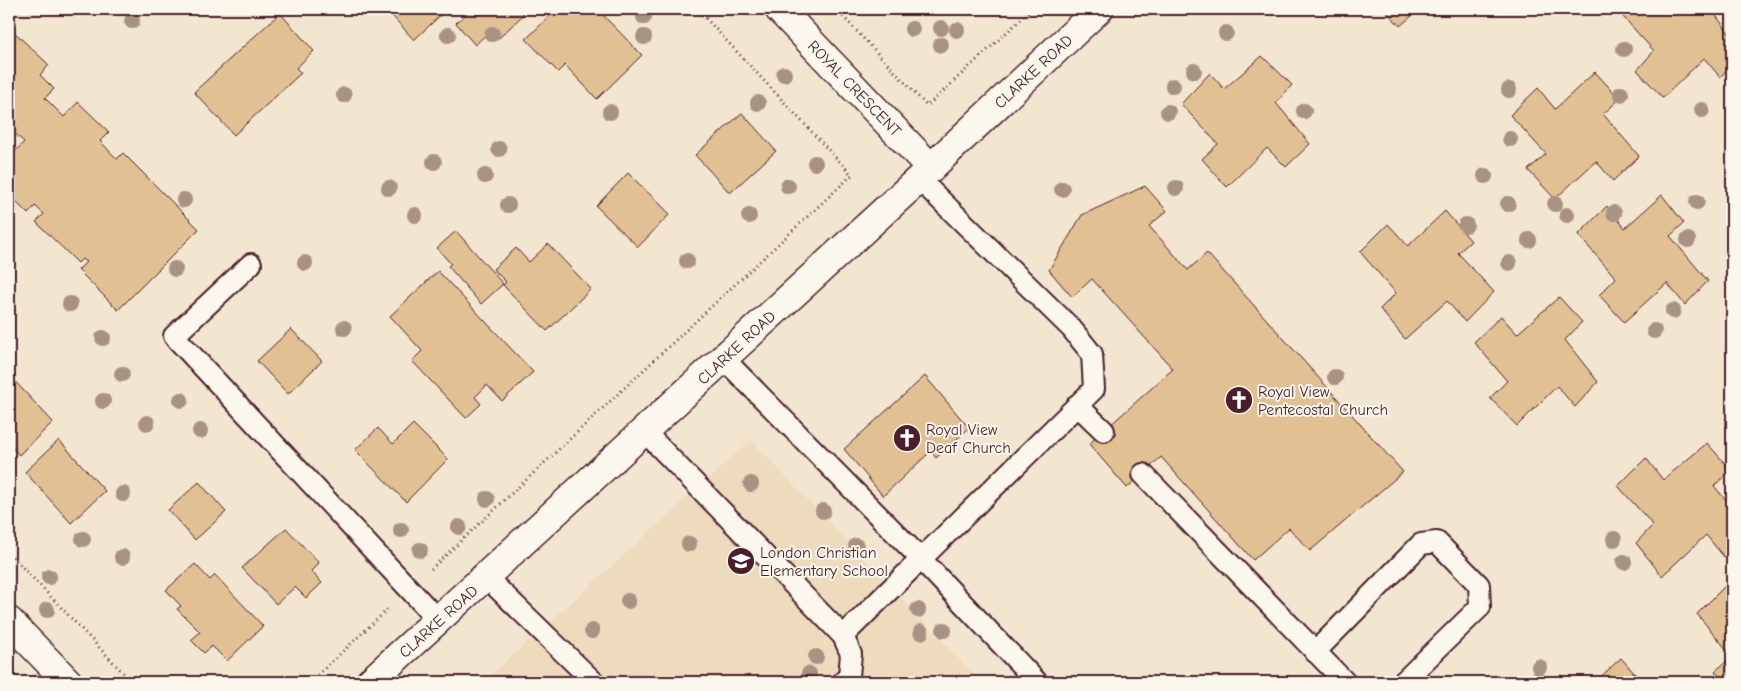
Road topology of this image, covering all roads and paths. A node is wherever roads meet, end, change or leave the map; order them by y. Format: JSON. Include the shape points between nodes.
{"nodes":[{"id":1,"x":697,"y":9,"type":"edge"},
{"id":2,"x":779,"y":9,"type":"edge"},
{"id":3,"x":836,"y":9,"type":"edge"},
{"id":4,"x":1032,"y":9,"type":"edge"},
{"id":5,"x":1099,"y":9,"type":"edge"},
{"id":6,"x":925,"y":173,"type":"junction"},
{"id":7,"x":251,"y":264,"type":"dead end"},
{"id":8,"x":723,"y":358,"type":"junction"},
{"id":9,"x":1077,"y":405,"type":"junction"},
{"id":10,"x":644,"y":431,"type":"junction"},
{"id":11,"x":1104,"y":431,"type":"dead end"},
{"id":12,"x":1143,"y":474,"type":"dead end"},
{"id":13,"x":9,"y":553,"type":"edge"},
{"id":14,"x":921,"y":560,"type":"junction"},
{"id":15,"x":486,"y":576,"type":"junction"},
{"id":16,"x":410,"y":589,"type":"junction"},
{"id":17,"x":9,"y":620,"type":"edge"},
{"id":18,"x":438,"y":620,"type":"junction"},
{"id":19,"x":844,"y":636,"type":"junction"},
{"id":20,"x":1315,"y":652,"type":"junction"},
{"id":21,"x":68,"y":682,"type":"edge"},
{"id":22,"x":132,"y":682,"type":"edge"},
{"id":23,"x":310,"y":682,"type":"edge"},
{"id":24,"x":370,"y":682,"type":"edge"},
{"id":25,"x":594,"y":682,"type":"edge"},
{"id":26,"x":843,"y":682,"type":"edge"},
{"id":27,"x":1037,"y":682,"type":"edge"},
{"id":28,"x":1344,"y":682,"type":"edge"},
{"id":29,"x":1403,"y":682,"type":"edge"}],
"edges":[{"from":1,"to":16,"type":"path","via":[[852,175]]},
{"from":2,"to":6,"type":"main road","name":"ROYAL CRESCENT"},
{"from":3,"to":4,"type":"path","via":[[927,106]]},
{"from":5,"to":6,"type":"main road","name":"CLARKE ROAD"},
{"from":6,"to":8,"type":"main road","name":"CLARKE ROAD"},
{"from":6,"to":9,"type":"lane","via":[[1092,354],[1094,389]]},
{"from":7,"to":16,"type":"lane","via":[[174,336]]},
{"from":8,"to":10,"type":"main road","name":"CLARKE ROAD"},
{"from":8,"to":14,"type":"lane"},
{"from":9,"to":11,"type":"lane"},
{"from":9,"to":14,"type":"lane"},
{"from":10,"to":15,"type":"main road","name":"CLARKE ROAD"},
{"from":10,"to":19,"type":"lane"},
{"from":12,"to":20,"type":"lane"},
{"from":13,"to":22,"type":"path"},
{"from":14,"to":19,"type":"lane"},
{"from":14,"to":27,"type":"lane"},
{"from":15,"to":18,"type":"main road","name":"CLARKE ROAD"},
{"from":15,"to":25,"type":"lane"},
{"from":16,"to":18,"type":"lane"},
{"from":16,"to":23,"type":"path"},
{"from":17,"to":21,"type":"main road"},
{"from":18,"to":24,"type":"main road","name":"CLARKE ROAD"},
{"from":19,"to":26,"type":"lane","via":[[851,654],[849,676]]},
{"from":20,"to":28,"type":"lane"},
{"from":20,"to":29,"type":"lane","via":[[1421,544],[1437,542],[1480,585],[1480,607]]}]}
